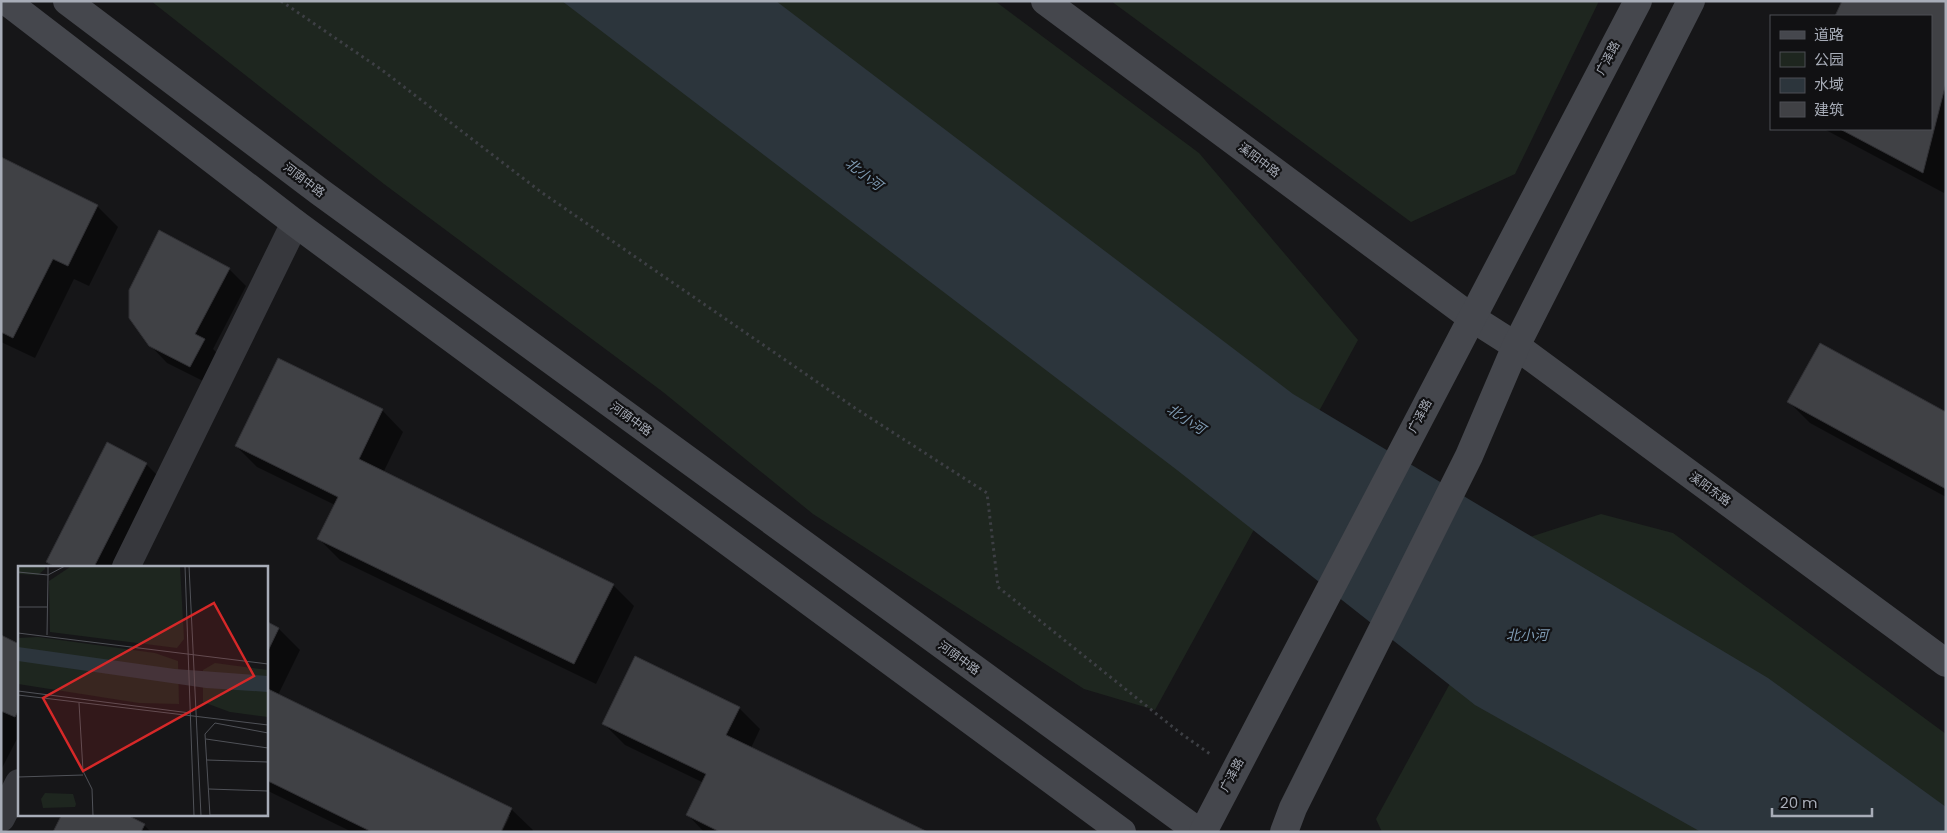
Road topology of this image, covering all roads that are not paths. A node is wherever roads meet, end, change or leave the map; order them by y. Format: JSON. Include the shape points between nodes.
{"nodes":[{"id":1,"x":6,"y":1,"type":"edge"},
{"id":2,"x":67,"y":1,"type":"edge"},
{"id":3,"x":1046,"y":1,"type":"edge"},
{"id":4,"x":1638,"y":1,"type":"edge"},
{"id":5,"x":1692,"y":1,"type":"edge"},
{"id":6,"x":295,"y":223,"type":"junction"},
{"id":7,"x":1472,"y":318,"type":"junction"},
{"id":8,"x":1516,"y":346,"type":"junction"},
{"id":9,"x":126,"y":566,"type":"edge"},
{"id":10,"x":1946,"y":663,"type":"edge"},
{"id":11,"x":18,"y":785,"type":"edge"},
{"id":12,"x":1,"y":818,"type":"edge"},
{"id":13,"x":1122,"y":832,"type":"edge"},
{"id":14,"x":1201,"y":832,"type":"edge"},
{"id":15,"x":1284,"y":832,"type":"edge"}],
"edges":[{"from":1,"to":6,"type":"street"},
{"from":2,"to":14,"type":"street","name":"河荫中路","via":[[328,198]]},
{"from":3,"to":7,"type":"street","name":"溪阳中路"},
{"from":4,"to":7,"type":"street","name":"广泽路"},
{"from":5,"to":8,"type":"street"},
{"from":6,"to":9,"type":"street"},
{"from":6,"to":13,"type":"street"},
{"from":7,"to":8,"type":"street","name":"溪阳东路"},
{"from":7,"to":14,"type":"street","name":"广泽路"},
{"from":8,"to":10,"type":"street","name":"溪阳东路"},
{"from":8,"to":15,"type":"street","via":[[1469,456],[1293,808]]},
{"from":11,"to":12,"type":"street"}]}
